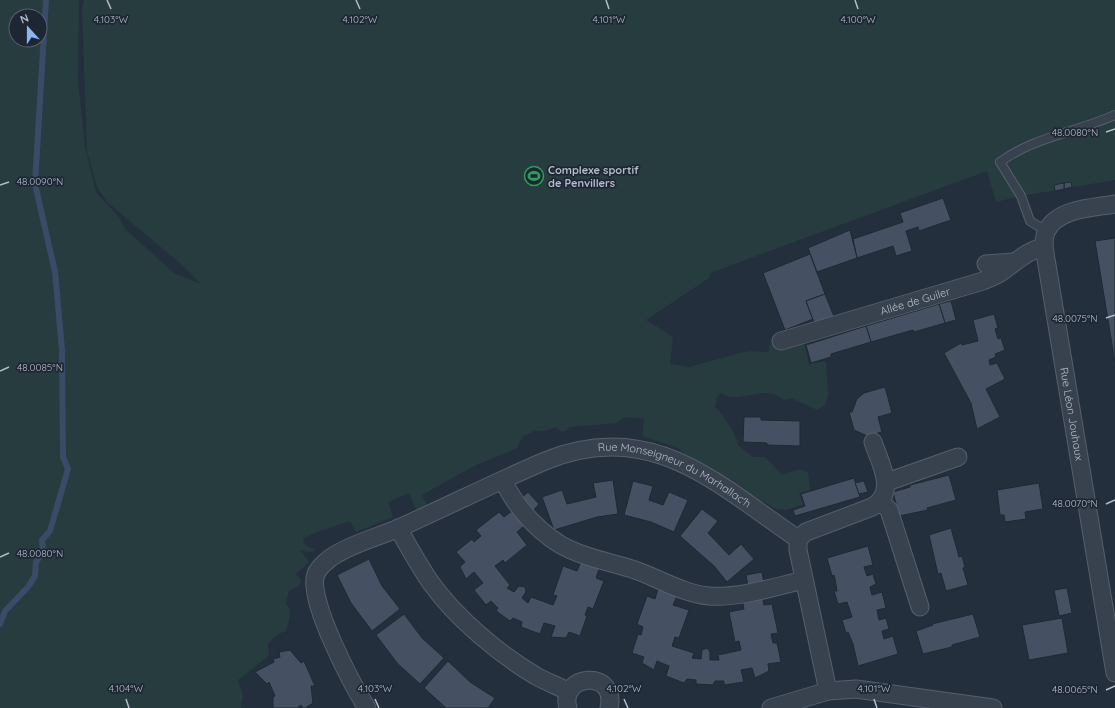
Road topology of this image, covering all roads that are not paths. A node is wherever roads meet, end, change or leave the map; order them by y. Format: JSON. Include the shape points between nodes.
{"nodes":[{"id":1,"x":1115,"y":115,"type":"edge"},
{"id":2,"x":1115,"y":204,"type":"edge"},
{"id":3,"x":1045,"y":239,"type":"junction"},
{"id":4,"x":1014,"y":262,"type":"junction"},
{"id":5,"x":986,"y":264,"type":"dead end"},
{"id":6,"x":781,"y":341,"type":"dead end"},
{"id":7,"x":873,"y":442,"type":"dead end"},
{"id":8,"x":958,"y":457,"type":"dead end"},
{"id":9,"x":503,"y":480,"type":"junction"},
{"id":10,"x":887,"y":482,"type":"junction"},
{"id":11,"x":878,"y":504,"type":"junction"},
{"id":12,"x":398,"y":528,"type":"junction"},
{"id":13,"x":798,"y":539,"type":"junction"},
{"id":14,"x":804,"y":580,"type":"junction"},
{"id":15,"x":920,"y":607,"type":"dead end"},
{"id":16,"x":1115,"y":673,"type":"edge"},
{"id":17,"x":828,"y":690,"type":"junction"},
{"id":18,"x":569,"y":700,"type":"edge"},
{"id":19,"x":931,"y":704,"type":"edge"},
{"id":20,"x":614,"y":707,"type":"edge"},
{"id":21,"x":368,"y":708,"type":"edge"},
{"id":22,"x":771,"y":708,"type":"edge"},
{"id":23,"x":993,"y":708,"type":"edge"}],
"edges":[{"from":1,"to":3,"type":"lane","via":[[1029,144],[1000,162],[1021,196],[1030,221]]},
{"from":2,"to":3,"type":"street","via":[[1072,211],[1058,218]]},
{"from":3,"to":4,"type":"street","name":"Allée de Guiler","via":[[1036,250]]},
{"from":3,"to":16,"type":"street","name":"Rue Léon Jouhaux"},
{"from":4,"to":5,"type":"street"},
{"from":4,"to":6,"type":"street","name":"Allée de Guiler","via":[[1000,274],[983,281]]},
{"from":7,"to":10,"type":"street"},
{"from":8,"to":10,"type":"street"},
{"from":9,"to":12,"type":"street","name":"Rue Monseigneur du Marhallac'h"},
{"from":9,"to":13,"type":"street","name":"Rue Monseigneur du Marhallac'h","via":[[557,456],[580,450],[606,447],[640,449],[695,468],[740,496]]},
{"from":9,"to":14,"type":"street","via":[[511,496],[531,520],[570,550],[703,595],[748,593]]},
{"from":10,"to":11,"type":"street","via":[[885,494]]},
{"from":11,"to":13,"type":"street","via":[[811,529]]},
{"from":11,"to":15,"type":"street","via":[[887,507],[891,512]]},
{"from":12,"to":18,"type":"street","via":[[432,584],[454,609],[511,658]]},
{"from":12,"to":21,"type":"street","name":"Rue Monseigneur du Marhallac'h","via":[[336,554],[324,563],[316,574],[314,586],[322,616],[353,683]]},
{"from":13,"to":14,"type":"street"},
{"from":14,"to":17,"type":"street"},
{"from":17,"to":19,"type":"street","via":[[870,690]]},
{"from":17,"to":22,"type":"street"},
{"from":18,"to":20,"type":"street","via":[[579,682],[599,682],[609,692]]},
{"from":19,"to":23,"type":"street"}]}
